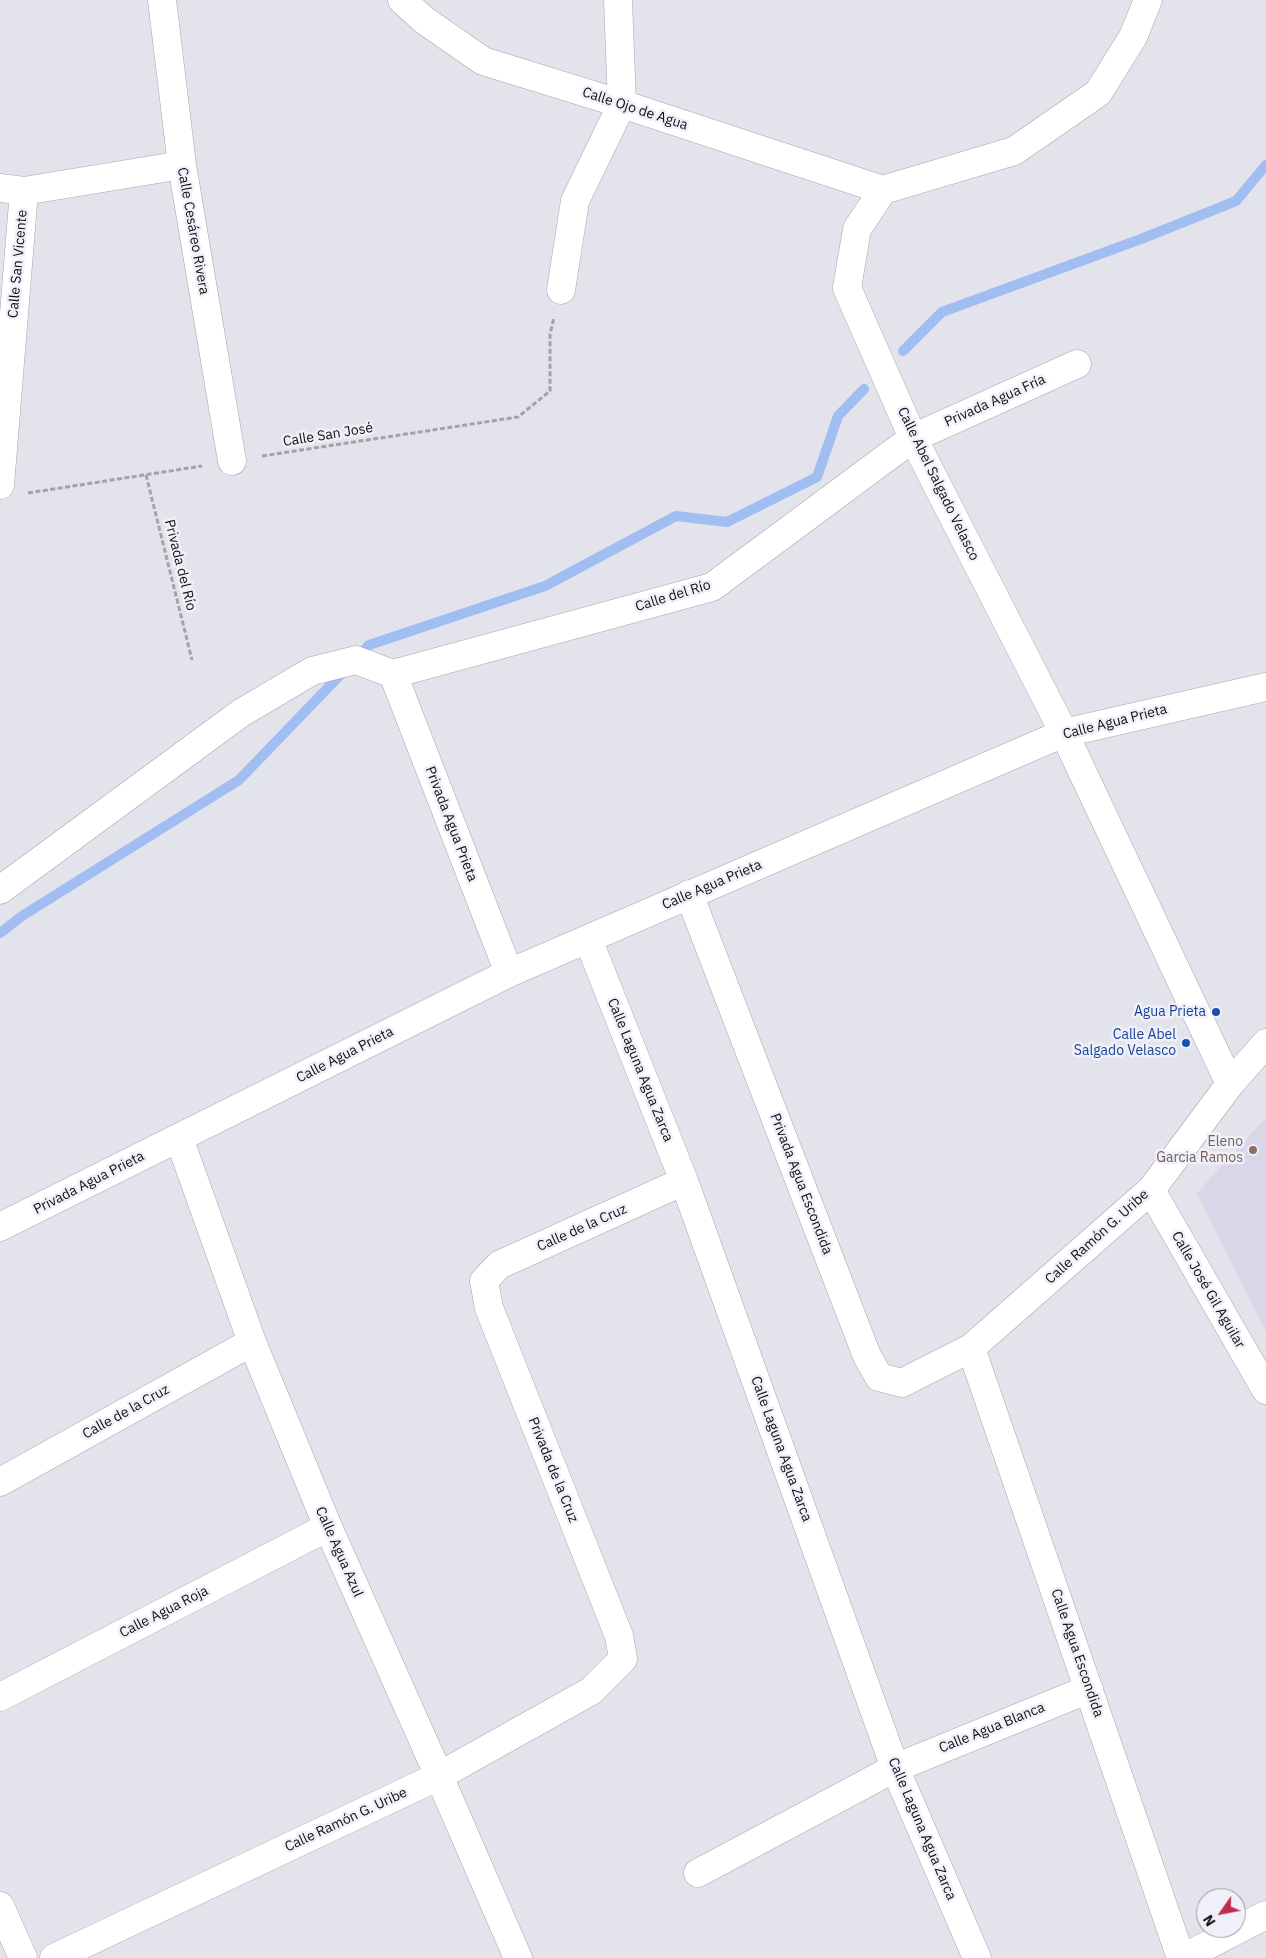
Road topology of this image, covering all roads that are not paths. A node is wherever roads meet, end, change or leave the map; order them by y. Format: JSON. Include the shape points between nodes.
{"nodes":[{"id":1,"x":162,"y":0,"type":"edge"},
{"id":2,"x":402,"y":0,"type":"edge"},
{"id":3,"x":618,"y":0,"type":"edge"},
{"id":4,"x":1148,"y":0,"type":"edge"},
{"id":5,"x":622,"y":104,"type":"junction"},
{"id":6,"x":182,"y":165,"type":"junction"},
{"id":7,"x":12,"y":190,"type":"edge"},
{"id":8,"x":883,"y":190,"type":"junction"},
{"id":9,"x":561,"y":290,"type":"road end"},
{"id":10,"x":1077,"y":364,"type":"dead end"},
{"id":11,"x":913,"y":438,"type":"junction"},
{"id":12,"x":232,"y":461,"type":"road end"},
{"id":13,"x":10,"y":490,"type":"edge"},
{"id":14,"x":393,"y":674,"type":"junction"},
{"id":15,"x":1266,"y":686,"type":"edge"},
{"id":16,"x":1064,"y":733,"type":"junction"},
{"id":17,"x":0,"y":890,"type":"edge"},
{"id":18,"x":689,"y":894,"type":"junction"},
{"id":19,"x":588,"y":939,"type":"junction"},
{"id":20,"x":509,"y":974,"type":"junction"},
{"id":21,"x":1266,"y":1043,"type":"edge"},
{"id":22,"x":1230,"y":1084,"type":"junction"},
{"id":23,"x":179,"y":1138,"type":"junction"},
{"id":24,"x":684,"y":1181,"type":"junction"},
{"id":25,"x":1151,"y":1190,"type":"junction"},
{"id":26,"x":0,"y":1227,"type":"edge"},
{"id":27,"x":484,"y":1281,"type":"joint"},
{"id":28,"x":252,"y":1342,"type":"junction"},
{"id":29,"x":971,"y":1348,"type":"junction"},
{"id":30,"x":1266,"y":1390,"type":"edge"},
{"id":31,"x":0,"y":1482,"type":"edge"},
{"id":32,"x":328,"y":1527,"type":"junction"},
{"id":33,"x":623,"y":1659,"type":"joint"},
{"id":34,"x":1089,"y":1689,"type":"junction"},
{"id":35,"x":0,"y":1697,"type":"edge"},
{"id":36,"x":895,"y":1768,"type":"junction"},
{"id":37,"x":439,"y":1776,"type":"junction"},
{"id":38,"x":698,"y":1873,"type":"dead end"},
{"id":39,"x":0,"y":1906,"type":"edge"},
{"id":40,"x":1266,"y":1915,"type":"edge"},
{"id":41,"x":23,"y":1958,"type":"edge"},
{"id":42,"x":54,"y":1958,"type":"edge"},
{"id":43,"x":518,"y":1958,"type":"edge"},
{"id":44,"x":978,"y":1958,"type":"edge"},
{"id":45,"x":1182,"y":1958,"type":"edge"}],
"edges":[{"from":1,"to":6,"type":"street","name":"Calle Cesáreo Rivera"},
{"from":2,"to":5,"type":"street","name":"Calle Ojo de Agua","via":[[424,20],[483,61]]},
{"from":3,"to":5,"type":"street"},
{"from":4,"to":8,"type":"street","via":[[1133,37],[1098,93],[1014,151]]},
{"from":5,"to":8,"type":"street","name":"Calle Ojo de Agua"},
{"from":5,"to":9,"type":"street","via":[[575,200]]},
{"from":6,"to":7,"type":"street"},
{"from":6,"to":12,"type":"street","name":"Calle Cesáreo Rivera"},
{"from":7,"to":13,"type":"street","name":"Calle San Vicente"},
{"from":8,"to":11,"type":"street","name":"Calle Abel Salgado Velasco","via":[[857,229],[847,288]]},
{"from":10,"to":11,"type":"street","name":"Privada Agua Fría"},
{"from":11,"to":14,"type":"street","name":"Calle del Río","via":[[712,587]]},
{"from":11,"to":16,"type":"street","name":"Calle Abel Salgado Velasco"},
{"from":14,"to":17,"type":"street","via":[[356,660],[312,672],[241,713]]},
{"from":14,"to":20,"type":"street","name":"Privada Agua Prieta"},
{"from":15,"to":16,"type":"street","name":"Calle Agua Prieta"},
{"from":16,"to":18,"type":"street","name":"Calle Agua Prieta"},
{"from":16,"to":22,"type":"street","name":"Calle Abel Salgado Velasco"},
{"from":18,"to":19,"type":"street","name":"Calle Agua Prieta"},
{"from":18,"to":29,"type":"street","name":"Privada Agua Escondida","via":[[867,1356],[879,1377],[902,1383]]},
{"from":19,"to":20,"type":"street","name":"Calle Agua Prieta"},
{"from":19,"to":24,"type":"street","name":"Calle Laguna Agua Zarca"},
{"from":20,"to":23,"type":"street","name":"Calle Agua Prieta"},
{"from":21,"to":22,"type":"street","name":"Calle Ramón G. Uribe"},
{"from":22,"to":25,"type":"street","name":"Calle Ramón G. Uribe"},
{"from":23,"to":26,"type":"street","name":"Privada Agua Prieta"},
{"from":23,"to":28,"type":"street","name":"Calle Agua Azul"},
{"from":24,"to":27,"type":"street","name":"Calle de la Cruz","via":[[499,1265]]},
{"from":24,"to":36,"type":"street","name":"Calle Laguna Agua Zarca"},
{"from":25,"to":29,"type":"street","name":"Calle Ramón G. Uribe"},
{"from":25,"to":30,"type":"street","name":"Calle José Gil Aguilar"},
{"from":27,"to":33,"type":"street","name":"Privada de la Cruz","via":[[489,1308],[619,1636]]},
{"from":28,"to":31,"type":"street","name":"Calle de la Cruz"},
{"from":28,"to":32,"type":"street","name":"Calle Agua Azul"},
{"from":29,"to":34,"type":"street","name":"Calle Agua Escondida"},
{"from":32,"to":35,"type":"street","name":"Calle Agua Roja"},
{"from":32,"to":37,"type":"street","name":"Calle Agua Azul"},
{"from":33,"to":37,"type":"street","name":"Calle Ramón G. Uribe","via":[[591,1691]]},
{"from":34,"to":36,"type":"street","name":"Calle Agua Blanca"},
{"from":34,"to":45,"type":"street","name":"Calle Agua Escondida"},
{"from":36,"to":38,"type":"street","name":"Calle Agua Blanca"},
{"from":36,"to":44,"type":"street","name":"Calle Laguna Agua Zarca"},
{"from":37,"to":42,"type":"street","name":"Calle Ramón G. Uribe"},
{"from":37,"to":43,"type":"street","name":"Calle Agua Azul"},
{"from":39,"to":41,"type":"street"},
{"from":40,"to":45,"type":"street"}]}
